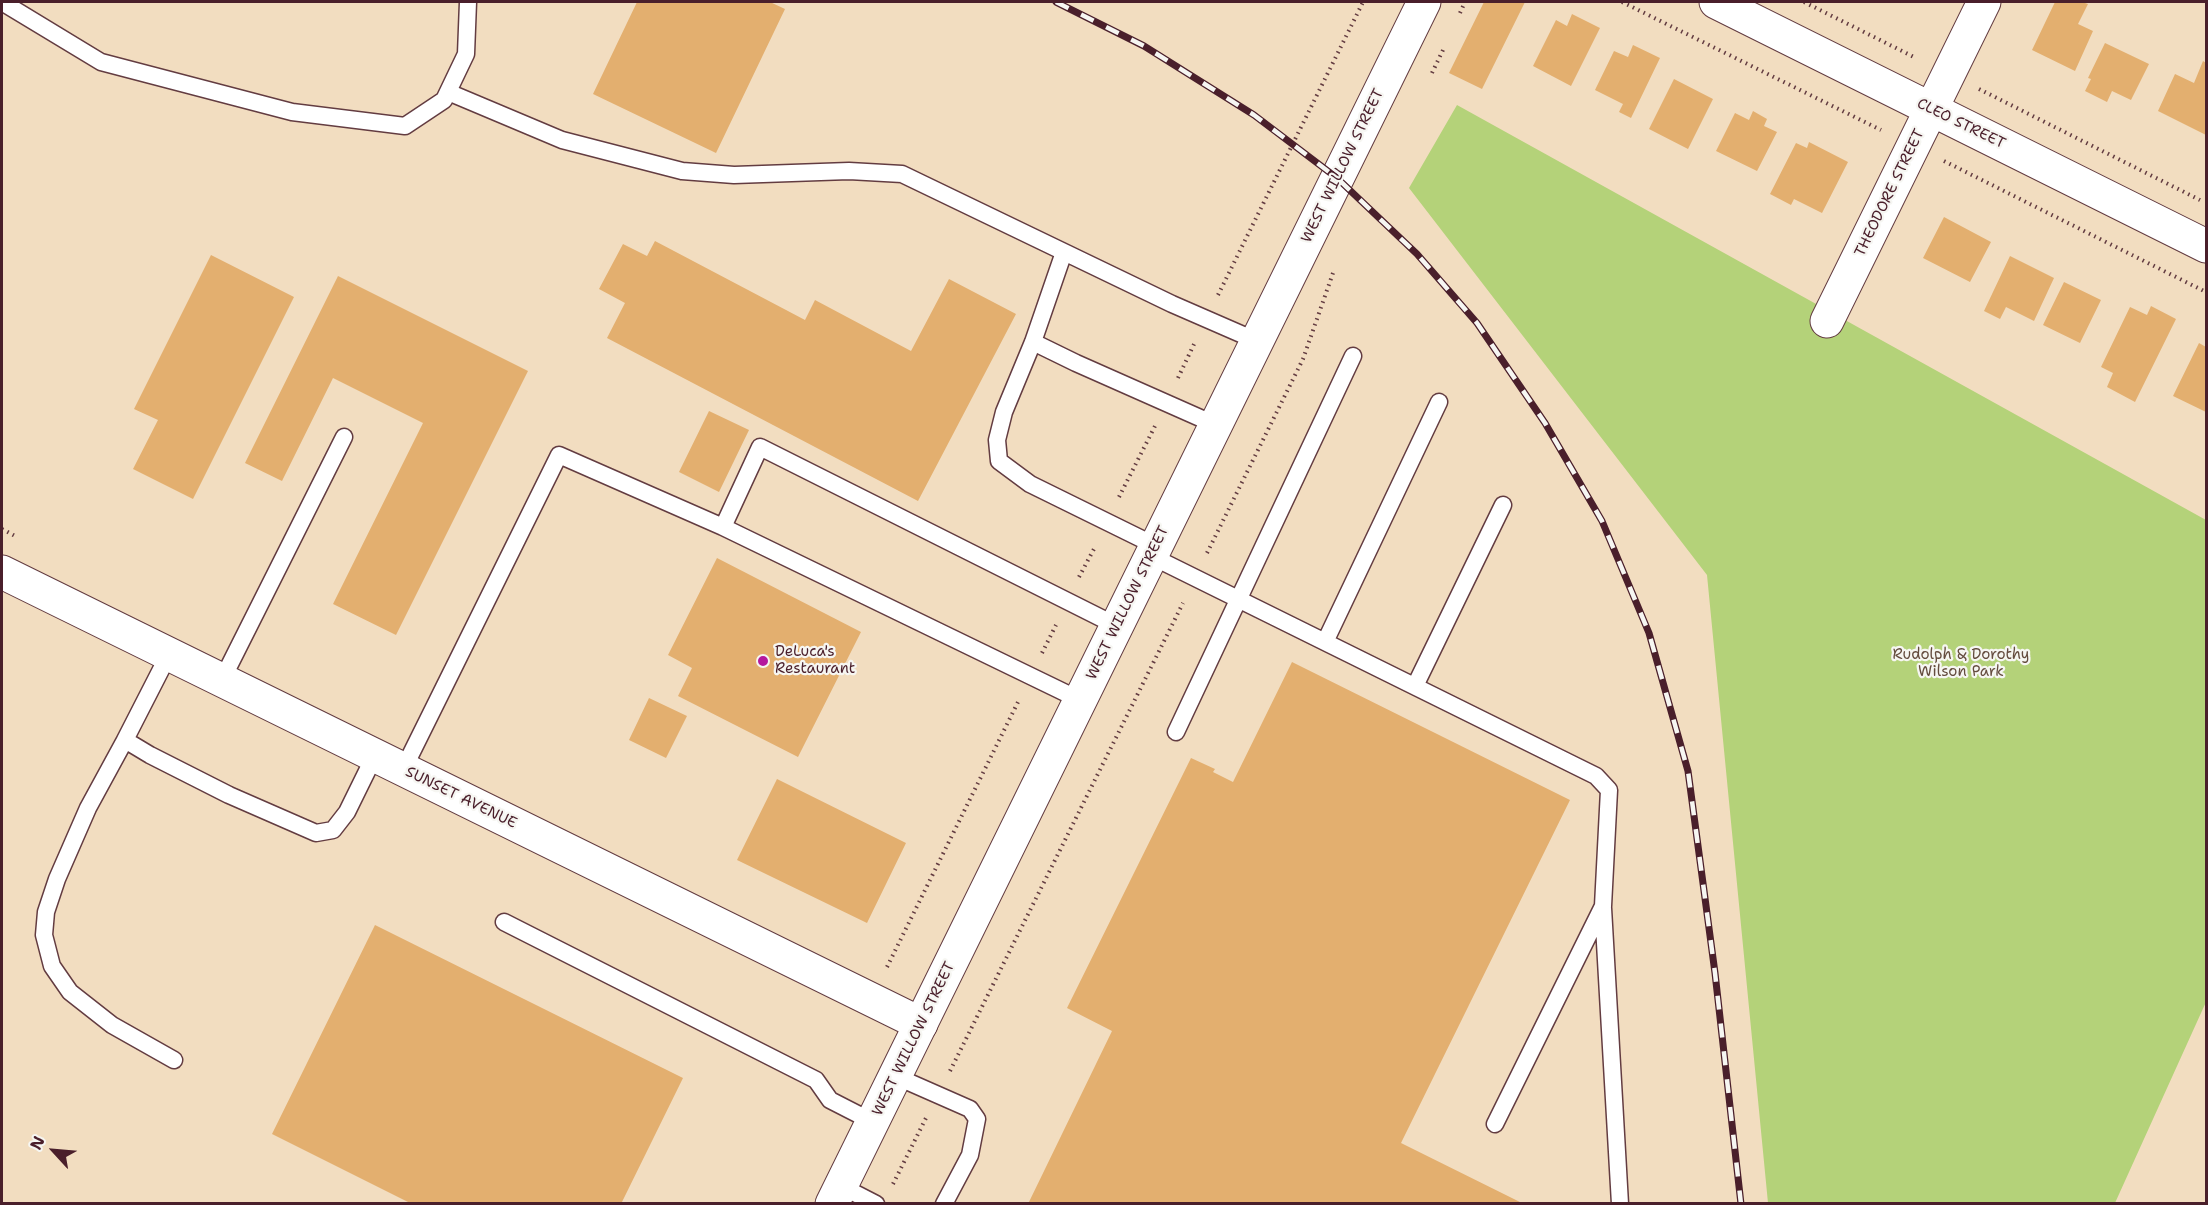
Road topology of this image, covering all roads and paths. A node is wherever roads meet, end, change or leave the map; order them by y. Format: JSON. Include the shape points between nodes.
{"nodes":[{"id":1,"x":2,"y":2,"type":"edge"},
{"id":2,"x":468,"y":2,"type":"edge"},
{"id":3,"x":1363,"y":2,"type":"edge"},
{"id":4,"x":1424,"y":2,"type":"edge"},
{"id":5,"x":1716,"y":2,"type":"edge"},
{"id":6,"x":1804,"y":2,"type":"edge"},
{"id":7,"x":1984,"y":2,"type":"edge"},
{"id":8,"x":1948,"y":74,"type":"junction"},
{"id":9,"x":448,"y":92,"type":"junction"},
{"id":10,"x":1930,"y":109,"type":"junction"},
{"id":11,"x":2206,"y":203,"type":"edge"},
{"id":12,"x":2206,"y":246,"type":"edge"},
{"id":13,"x":1064,"y":252,"type":"junction"},
{"id":14,"x":1207,"y":319,"type":"junction"},
{"id":15,"x":1827,"y":321,"type":"dead end"},
{"id":16,"x":1257,"y":341,"type":"junction"},
{"id":17,"x":1033,"y":342,"type":"junction"},
{"id":18,"x":1353,"y":356,"type":"dead end"},
{"id":19,"x":1302,"y":359,"type":"dead end"},
{"id":20,"x":1439,"y":402,"type":"dead end"},
{"id":21,"x":1166,"y":403,"type":"junction"},
{"id":22,"x":1216,"y":425,"type":"junction"},
{"id":23,"x":344,"y":437,"type":"dead end"},
{"id":24,"x":1503,"y":505,"type":"dead end"},
{"id":25,"x":1107,"y":523,"type":"junction"},
{"id":26,"x":723,"y":527,"type":"junction"},
{"id":27,"x":2,"y":529,"type":"edge"},
{"id":28,"x":23,"y":540,"type":"dead end"},
{"id":29,"x":1153,"y":551,"type":"junction"},
{"id":30,"x":2,"y":572,"type":"edge"},
{"id":31,"x":1195,"y":578,"type":"junction"},
{"id":32,"x":1238,"y":599,"type":"junction"},
{"id":33,"x":1068,"y":601,"type":"junction"},
{"id":34,"x":1117,"y":626,"type":"junction"},
{"id":35,"x":1325,"y":642,"type":"junction"},
{"id":36,"x":169,"y":654,"type":"junction"},
{"id":37,"x":1031,"y":676,"type":"junction"},
{"id":38,"x":222,"y":680,"type":"junction"},
{"id":39,"x":1415,"y":686,"type":"junction"},
{"id":40,"x":1080,"y":700,"type":"junction"},
{"id":41,"x":1176,"y":732,"type":"dead end"},
{"id":42,"x":125,"y":740,"type":"junction"},
{"id":43,"x":375,"y":755,"type":"junction"},
{"id":44,"x":403,"y":770,"type":"junction"},
{"id":45,"x":1603,"y":906,"type":"junction"},
{"id":46,"x":504,"y":922,"type":"dead end"},
{"id":47,"x":877,"y":962,"type":"dead end"},
{"id":48,"x":921,"y":1024,"type":"junction"},
{"id":49,"x":174,"y":1060,"type":"dead end"},
{"id":50,"x":895,"y":1076,"type":"junction"},
{"id":51,"x":938,"y":1095,"type":"junction"},
{"id":52,"x":873,"y":1122,"type":"junction"},
{"id":53,"x":1495,"y":1124,"type":"dead end"},
{"id":54,"x":837,"y":1195,"type":"edge"},
{"id":55,"x":882,"y":1199,"type":"edge"},
{"id":56,"x":944,"y":1203,"type":"edge"},
{"id":57,"x":1620,"y":1203,"type":"edge"}],
"edges":[{"from":1,"to":9,"type":"lane","via":[[101,62],[292,112],[405,126],[444,100]]},
{"from":2,"to":9,"type":"lane","via":[[466,54]]},
{"from":3,"to":14,"type":"path"},
{"from":4,"to":16,"type":"street","name":"WEST WILLOW STREET"},
{"from":5,"to":10,"type":"street","name":"CLEO STREET"},
{"from":6,"to":8,"type":"path"},
{"from":7,"to":8,"type":"street","name":"THEODORE STREET"},
{"from":8,"to":10,"type":"street","name":"THEODORE STREET"},
{"from":8,"to":11,"type":"path"},
{"from":9,"to":13,"type":"lane","via":[[562,140],[682,171],[734,175],[849,171],[902,174]]},
{"from":10,"to":12,"type":"street","name":"CLEO STREET"},
{"from":10,"to":15,"type":"street","name":"THEODORE STREET"},
{"from":13,"to":14,"type":"lane"},
{"from":13,"to":17,"type":"lane"},
{"from":14,"to":16,"type":"lane"},
{"from":14,"to":21,"type":"path"},
{"from":16,"to":22,"type":"street","name":"WEST WILLOW STREET"},
{"from":17,"to":21,"type":"lane"},
{"from":17,"to":25,"type":"lane","via":[[1004,412],[997,440],[999,461],[1030,484]]},
{"from":18,"to":32,"type":"lane"},
{"from":19,"to":31,"type":"path"},
{"from":20,"to":35,"type":"lane"},
{"from":21,"to":22,"type":"lane"},
{"from":21,"to":25,"type":"path"},
{"from":22,"to":29,"type":"street","name":"WEST WILLOW STREET"},
{"from":23,"to":38,"type":"lane"},
{"from":24,"to":39,"type":"lane"},
{"from":25,"to":29,"type":"lane"},
{"from":25,"to":33,"type":"path"},
{"from":26,"to":33,"type":"lane","via":[[760,447]]},
{"from":26,"to":37,"type":"lane"},
{"from":26,"to":44,"type":"lane","via":[[559,455]]},
{"from":27,"to":28,"type":"path"},
{"from":29,"to":31,"type":"lane"},
{"from":29,"to":34,"type":"street","name":"WEST WILLOW STREET"},
{"from":30,"to":36,"type":"street","name":"SUNSET AVENUE"},
{"from":31,"to":32,"type":"lane"},
{"from":31,"to":51,"type":"path"},
{"from":32,"to":35,"type":"lane"},
{"from":32,"to":41,"type":"lane"},
{"from":33,"to":34,"type":"lane"},
{"from":33,"to":37,"type":"path"},
{"from":34,"to":40,"type":"street","name":"WEST WILLOW STREET"},
{"from":35,"to":39,"type":"lane"},
{"from":36,"to":38,"type":"street","name":"SUNSET AVENUE"},
{"from":36,"to":42,"type":"lane"},
{"from":37,"to":40,"type":"lane"},
{"from":37,"to":47,"type":"path","via":[[888,967]]},
{"from":38,"to":43,"type":"street","name":"SUNSET AVENUE"},
{"from":39,"to":45,"type":"lane","via":[[1596,776],[1610,790]]},
{"from":40,"to":48,"type":"street","name":"WEST WILLOW STREET"},
{"from":42,"to":43,"type":"lane","via":[[229,795],[316,833],[333,830]]},
{"from":42,"to":49,"type":"lane","via":[[88,808],[57,879],[46,912],[44,935],[52,966],[70,992],[112,1025]]},
{"from":43,"to":44,"type":"street","name":"SUNSET AVENUE"},
{"from":44,"to":48,"type":"street","name":"SUNSET AVENUE"},
{"from":45,"to":53,"type":"lane"},
{"from":45,"to":57,"type":"lane"},
{"from":46,"to":52,"type":"lane","via":[[816,1080],[830,1100]]},
{"from":48,"to":50,"type":"street","name":"WEST WILLOW STREET"},
{"from":50,"to":51,"type":"lane"},
{"from":50,"to":52,"type":"street","name":"WEST WILLOW STREET"},
{"from":51,"to":55,"type":"path"},
{"from":51,"to":56,"type":"lane","via":[[970,1109],[977,1119],[970,1155]]},
{"from":52,"to":54,"type":"street","name":"WEST WILLOW STREET"},
{"from":54,"to":55,"type":"lane"}]}
